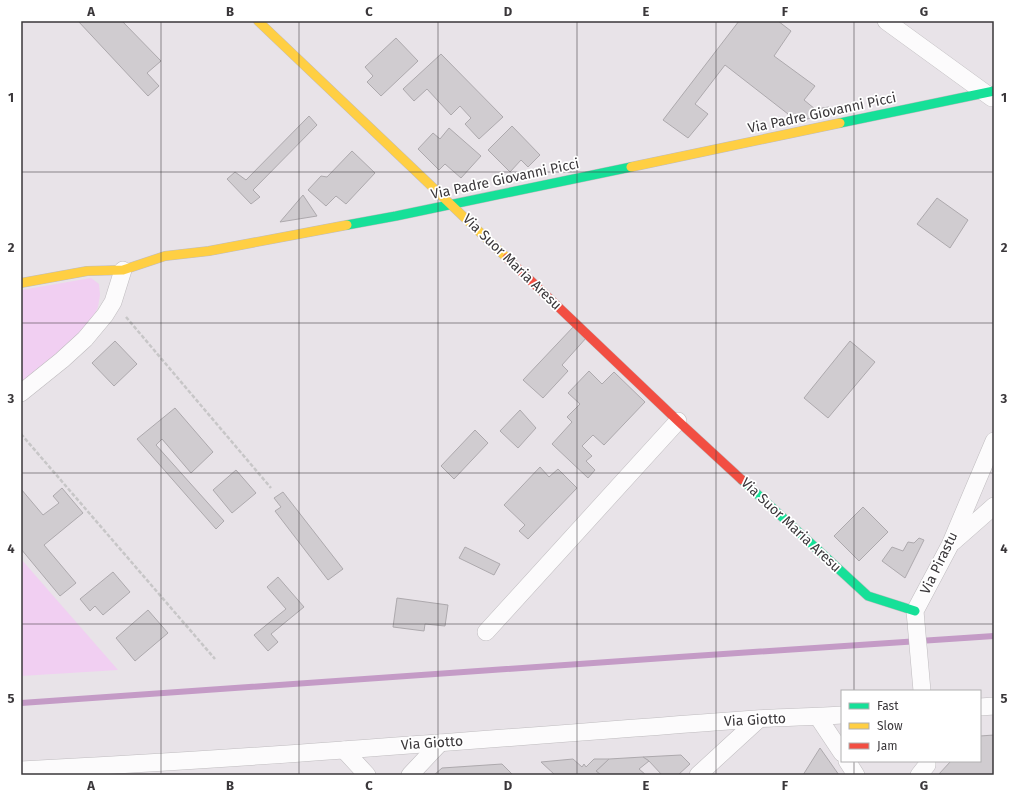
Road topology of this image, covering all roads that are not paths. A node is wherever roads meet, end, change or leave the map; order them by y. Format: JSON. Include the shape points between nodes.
{"nodes":[{"id":1,"x":258,"y":21,"type":"edge"},
{"id":2,"x":886,"y":21,"type":"edge"},
{"id":3,"x":991,"y":94,"type":"edge"},
{"id":4,"x":451,"y":204,"type":"junction"},
{"id":5,"x":123,"y":270,"type":"junction"},
{"id":6,"x":21,"y":283,"type":"edge"},
{"id":7,"x":21,"y":393,"type":"edge"},
{"id":8,"x":678,"y":421,"type":"junction"},
{"id":9,"x":994,"y":441,"type":"edge"},
{"id":10,"x":994,"y":506,"type":"edge"},
{"id":11,"x":950,"y":544,"type":"junction"},
{"id":12,"x":916,"y":618,"type":"junction"},
{"id":13,"x":486,"y":632,"type":"dead end"},
{"id":14,"x":922,"y":690,"type":"edge"},
{"id":15,"x":994,"y":706,"type":"edge"},
{"id":16,"x":981,"y":707,"type":"edge"},
{"id":17,"x":841,"y":715,"type":"edge"},
{"id":18,"x":818,"y":717,"type":"junction"},
{"id":19,"x":759,"y":719,"type":"junction"},
{"id":20,"x":440,"y":743,"type":"junction"},
{"id":21,"x":344,"y":750,"type":"junction"},
{"id":22,"x":841,"y":752,"type":"edge"},
{"id":23,"x":848,"y":762,"type":"edge"},
{"id":24,"x":927,"y":762,"type":"edge"},
{"id":25,"x":21,"y":770,"type":"edge"},
{"id":26,"x":108,"y":770,"type":"edge"},
{"id":27,"x":367,"y":775,"type":"edge"},
{"id":28,"x":410,"y":775,"type":"edge"},
{"id":29,"x":698,"y":775,"type":"edge"},
{"id":30,"x":856,"y":775,"type":"edge"},
{"id":31,"x":919,"y":775,"type":"edge"}],
"edges":[{"from":1,"to":4,"type":"street","name":"Via Suor Maria Aresu"},
{"from":2,"to":3,"type":"street"},
{"from":3,"to":4,"type":"street","name":"Via Padre Giovanni Picci"},
{"from":4,"to":5,"type":"street","name":"Via Padre Giovanni Picci","via":[[209,251],[165,256]]},
{"from":4,"to":8,"type":"street","name":"Via Suor Maria Aresu"},
{"from":5,"to":6,"type":"street","name":"Via Padre Giovanni Picci","via":[[87,271]]},
{"from":5,"to":7,"type":"street","via":[[113,302],[105,315],[85,339]]},
{"from":8,"to":12,"type":"street","name":"Via Suor Maria Aresu","via":[[868,596]]},
{"from":8,"to":13,"type":"street"},
{"from":9,"to":11,"type":"street","name":"Via Pirastu"},
{"from":10,"to":11,"type":"street"},
{"from":11,"to":12,"type":"street","name":"Via Pirastu"},
{"from":12,"to":14,"type":"street"},
{"from":15,"to":16,"type":"street"},
{"from":17,"to":18,"type":"street","name":"Via Giotto"},
{"from":18,"to":19,"type":"street","name":"Via Giotto"},
{"from":18,"to":22,"type":"street"},
{"from":19,"to":20,"type":"street","name":"Via Giotto"},
{"from":19,"to":29,"type":"street"},
{"from":20,"to":21,"type":"street","name":"Via Giotto"},
{"from":20,"to":28,"type":"street"},
{"from":21,"to":26,"type":"street","name":"Via Giotto"},
{"from":21,"to":27,"type":"street"},
{"from":23,"to":30,"type":"street"},
{"from":24,"to":31,"type":"street"},
{"from":25,"to":26,"type":"street","name":"Via Giotto"}]}
